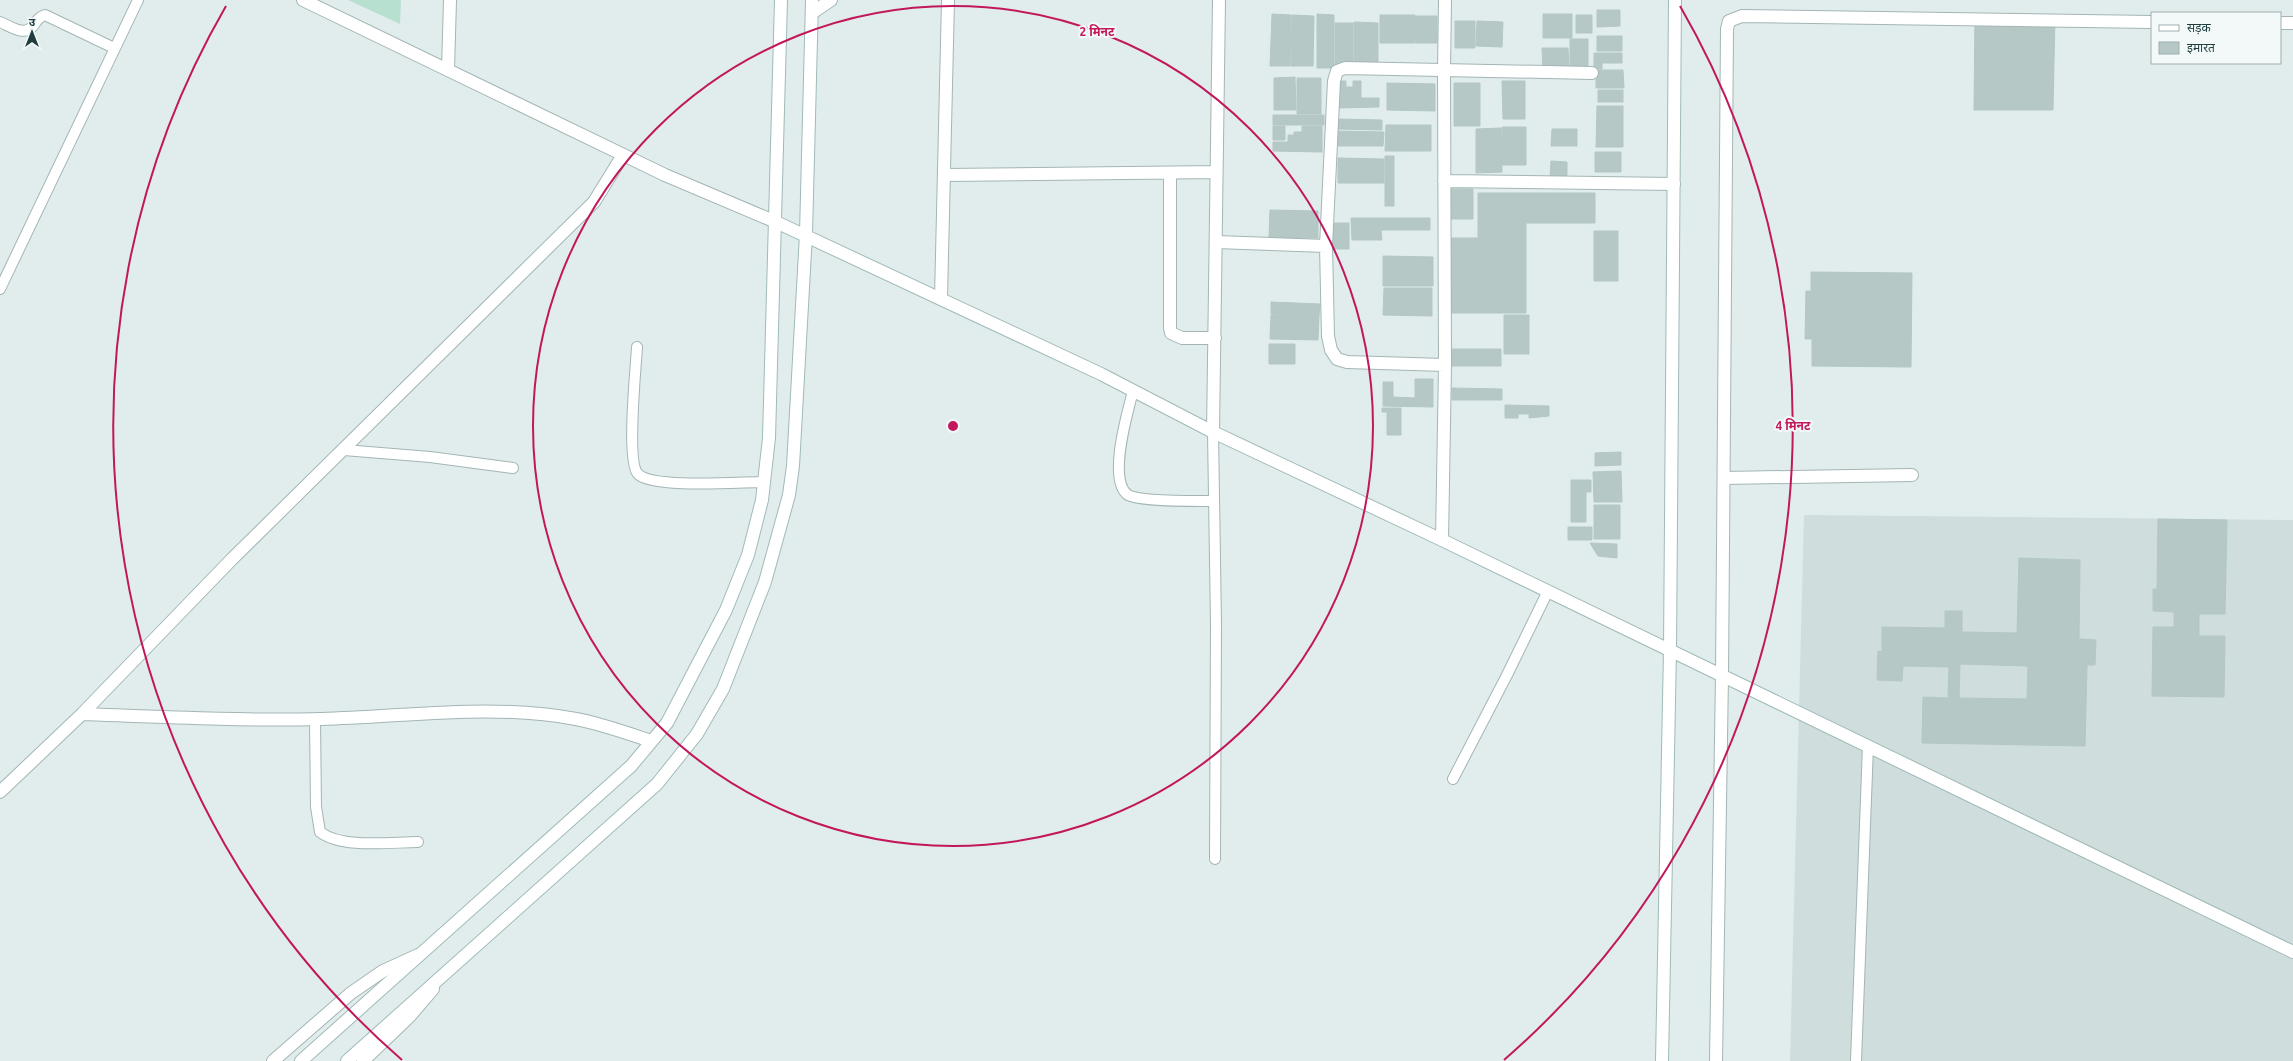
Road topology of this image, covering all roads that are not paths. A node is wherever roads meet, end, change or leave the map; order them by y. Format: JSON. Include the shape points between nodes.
{"nodes":[{"id":1,"x":138,"y":0,"type":"edge"},
{"id":2,"x":303,"y":0,"type":"edge"},
{"id":3,"x":450,"y":0,"type":"edge"},
{"id":4,"x":781,"y":0,"type":"edge"},
{"id":5,"x":812,"y":0,"type":"edge"},
{"id":6,"x":831,"y":0,"type":"edge"},
{"id":7,"x":948,"y":0,"type":"edge"},
{"id":8,"x":1219,"y":0,"type":"edge"},
{"id":9,"x":1445,"y":0,"type":"edge"},
{"id":10,"x":1675,"y":0,"type":"edge"},
{"id":11,"x":812,"y":13,"type":"junction"},
{"id":12,"x":0,"y":22,"type":"edge"},
{"id":13,"x":2151,"y":22,"type":"edge"},
{"id":14,"x":2281,"y":23,"type":"edge"},
{"id":15,"x":2293,"y":23,"type":"edge"},
{"id":16,"x":114,"y":48,"type":"junction"},
{"id":17,"x":448,"y":70,"type":"junction"},
{"id":18,"x":1444,"y":71,"type":"junction"},
{"id":19,"x":1592,"y":73,"type":"dead end"},
{"id":20,"x":623,"y":155,"type":"junction"},
{"id":21,"x":1216,"y":172,"type":"junction"},
{"id":22,"x":1170,"y":174,"type":"junction"},
{"id":23,"x":944,"y":175,"type":"junction"},
{"id":24,"x":1444,"y":181,"type":"junction"},
{"id":25,"x":1674,"y":184,"type":"junction"},
{"id":26,"x":776,"y":222,"type":"junction"},
{"id":27,"x":806,"y":234,"type":"junction"},
{"id":28,"x":1216,"y":242,"type":"junction"},
{"id":29,"x":1326,"y":246,"type":"junction"},
{"id":30,"x":0,"y":289,"type":"edge"},
{"id":31,"x":941,"y":298,"type":"junction"},
{"id":32,"x":1214,"y":338,"type":"junction"},
{"id":33,"x":637,"y":347,"type":"dead end"},
{"id":34,"x":1445,"y":365,"type":"junction"},
{"id":35,"x":1133,"y":391,"type":"junction"},
{"id":36,"x":1213,"y":432,"type":"junction"},
{"id":37,"x":344,"y":450,"type":"junction"},
{"id":38,"x":513,"y":468,"type":"dead end"},
{"id":39,"x":1912,"y":475,"type":"dead end"},
{"id":40,"x":1724,"y":478,"type":"junction"},
{"id":41,"x":764,"y":482,"type":"junction"},
{"id":42,"x":1214,"y":501,"type":"junction"},
{"id":43,"x":1442,"y":540,"type":"junction"},
{"id":44,"x":1548,"y":591,"type":"junction"},
{"id":45,"x":1670,"y":650,"type":"junction"},
{"id":46,"x":1722,"y":675,"type":"junction"},
{"id":47,"x":82,"y":714,"type":"junction"},
{"id":48,"x":315,"y":719,"type":"junction"},
{"id":49,"x":651,"y":741,"type":"junction"},
{"id":50,"x":1868,"y":746,"type":"junction"},
{"id":51,"x":1453,"y":779,"type":"dead end"},
{"id":52,"x":0,"y":792,"type":"edge"},
{"id":53,"x":418,"y":842,"type":"dead end"},
{"id":54,"x":1215,"y":859,"type":"dead end"},
{"id":55,"x":2293,"y":952,"type":"edge"},
{"id":56,"x":421,"y":954,"type":"junction"},
{"id":57,"x":449,"y":972,"type":"junction"},
{"id":58,"x":273,"y":1061,"type":"edge"},
{"id":59,"x":301,"y":1061,"type":"edge"},
{"id":60,"x":348,"y":1061,"type":"edge"},
{"id":61,"x":362,"y":1061,"type":"edge"},
{"id":62,"x":1662,"y":1061,"type":"edge"},
{"id":63,"x":1716,"y":1061,"type":"edge"},
{"id":64,"x":1856,"y":1061,"type":"edge"}],
"edges":[{"from":1,"to":16,"type":"lane"},
{"from":2,"to":17,"type":"street"},
{"from":3,"to":17,"type":"street"},
{"from":4,"to":26,"type":"street"},
{"from":5,"to":11,"type":"street"},
{"from":6,"to":11,"type":"street"},
{"from":7,"to":23,"type":"street"},
{"from":8,"to":21,"type":"street"},
{"from":9,"to":18,"type":"street"},
{"from":10,"to":25,"type":"street"},
{"from":11,"to":27,"type":"street"},
{"from":12,"to":16,"type":"lane","via":[[25,31],[45,15]]},
{"from":13,"to":40,"type":"street","via":[[1742,16],[1729,21]]},
{"from":14,"to":15,"type":"street"},
{"from":16,"to":30,"type":"lane"},
{"from":17,"to":20,"type":"street"},
{"from":18,"to":19,"type":"street"},
{"from":18,"to":24,"type":"street"},
{"from":18,"to":29,"type":"street","via":[[1345,68],[1337,71]]},
{"from":20,"to":26,"type":"street"},
{"from":20,"to":37,"type":"street","via":[[594,202]]},
{"from":21,"to":22,"type":"street"},
{"from":21,"to":28,"type":"street"},
{"from":22,"to":23,"type":"street"},
{"from":22,"to":32,"type":"street","via":[[1171,333],[1182,338]]},
{"from":23,"to":31,"type":"street"},
{"from":24,"to":25,"type":"street"},
{"from":24,"to":34,"type":"street"},
{"from":25,"to":45,"type":"street"},
{"from":26,"to":27,"type":"street"},
{"from":26,"to":41,"type":"street","via":[[769,438]]},
{"from":27,"to":31,"type":"street"},
{"from":27,"to":57,"type":"street","via":[[793,466],[789,495],[765,582],[723,689],[697,734],[657,784]]},
{"from":28,"to":29,"type":"street"},
{"from":28,"to":32,"type":"street"},
{"from":29,"to":34,"type":"street","via":[[1328,336],[1331,350],[1337,360]]},
{"from":31,"to":35,"type":"street"},
{"from":32,"to":36,"type":"street"},
{"from":33,"to":41,"type":"lane","via":[[632,437],[637,474],[650,480],[678,483]]},
{"from":34,"to":43,"type":"street"},
{"from":35,"to":36,"type":"street"},
{"from":35,"to":42,"type":"lane","via":[[1120,443],[1123,488],[1129,495],[1144,498]]},
{"from":36,"to":42,"type":"lane"},
{"from":36,"to":43,"type":"street"},
{"from":37,"to":38,"type":"lane"},
{"from":37,"to":47,"type":"street","via":[[232,559]]},
{"from":39,"to":40,"type":"street"},
{"from":40,"to":46,"type":"street"},
{"from":41,"to":49,"type":"street","via":[[748,555],[726,610],[667,722]]},
{"from":42,"to":54,"type":"lane"},
{"from":43,"to":44,"type":"street"},
{"from":44,"to":45,"type":"street"},
{"from":44,"to":51,"type":"lane"},
{"from":45,"to":46,"type":"street"},
{"from":45,"to":62,"type":"street"},
{"from":46,"to":50,"type":"street"},
{"from":46,"to":63,"type":"street"},
{"from":47,"to":48,"type":"street"},
{"from":47,"to":52,"type":"street"},
{"from":48,"to":49,"type":"street","via":[[511,712],[577,719]]},
{"from":48,"to":53,"type":"lane","via":[[316,807],[320,832],[343,842]]},
{"from":49,"to":56,"type":"street","via":[[631,766]]},
{"from":50,"to":55,"type":"street"},
{"from":50,"to":64,"type":"lane"},
{"from":56,"to":58,"type":"street","via":[[383,971],[351,993]]},
{"from":56,"to":59,"type":"street"},
{"from":57,"to":60,"type":"street"},
{"from":57,"to":61,"type":"street","via":[[409,1017]]}]}
